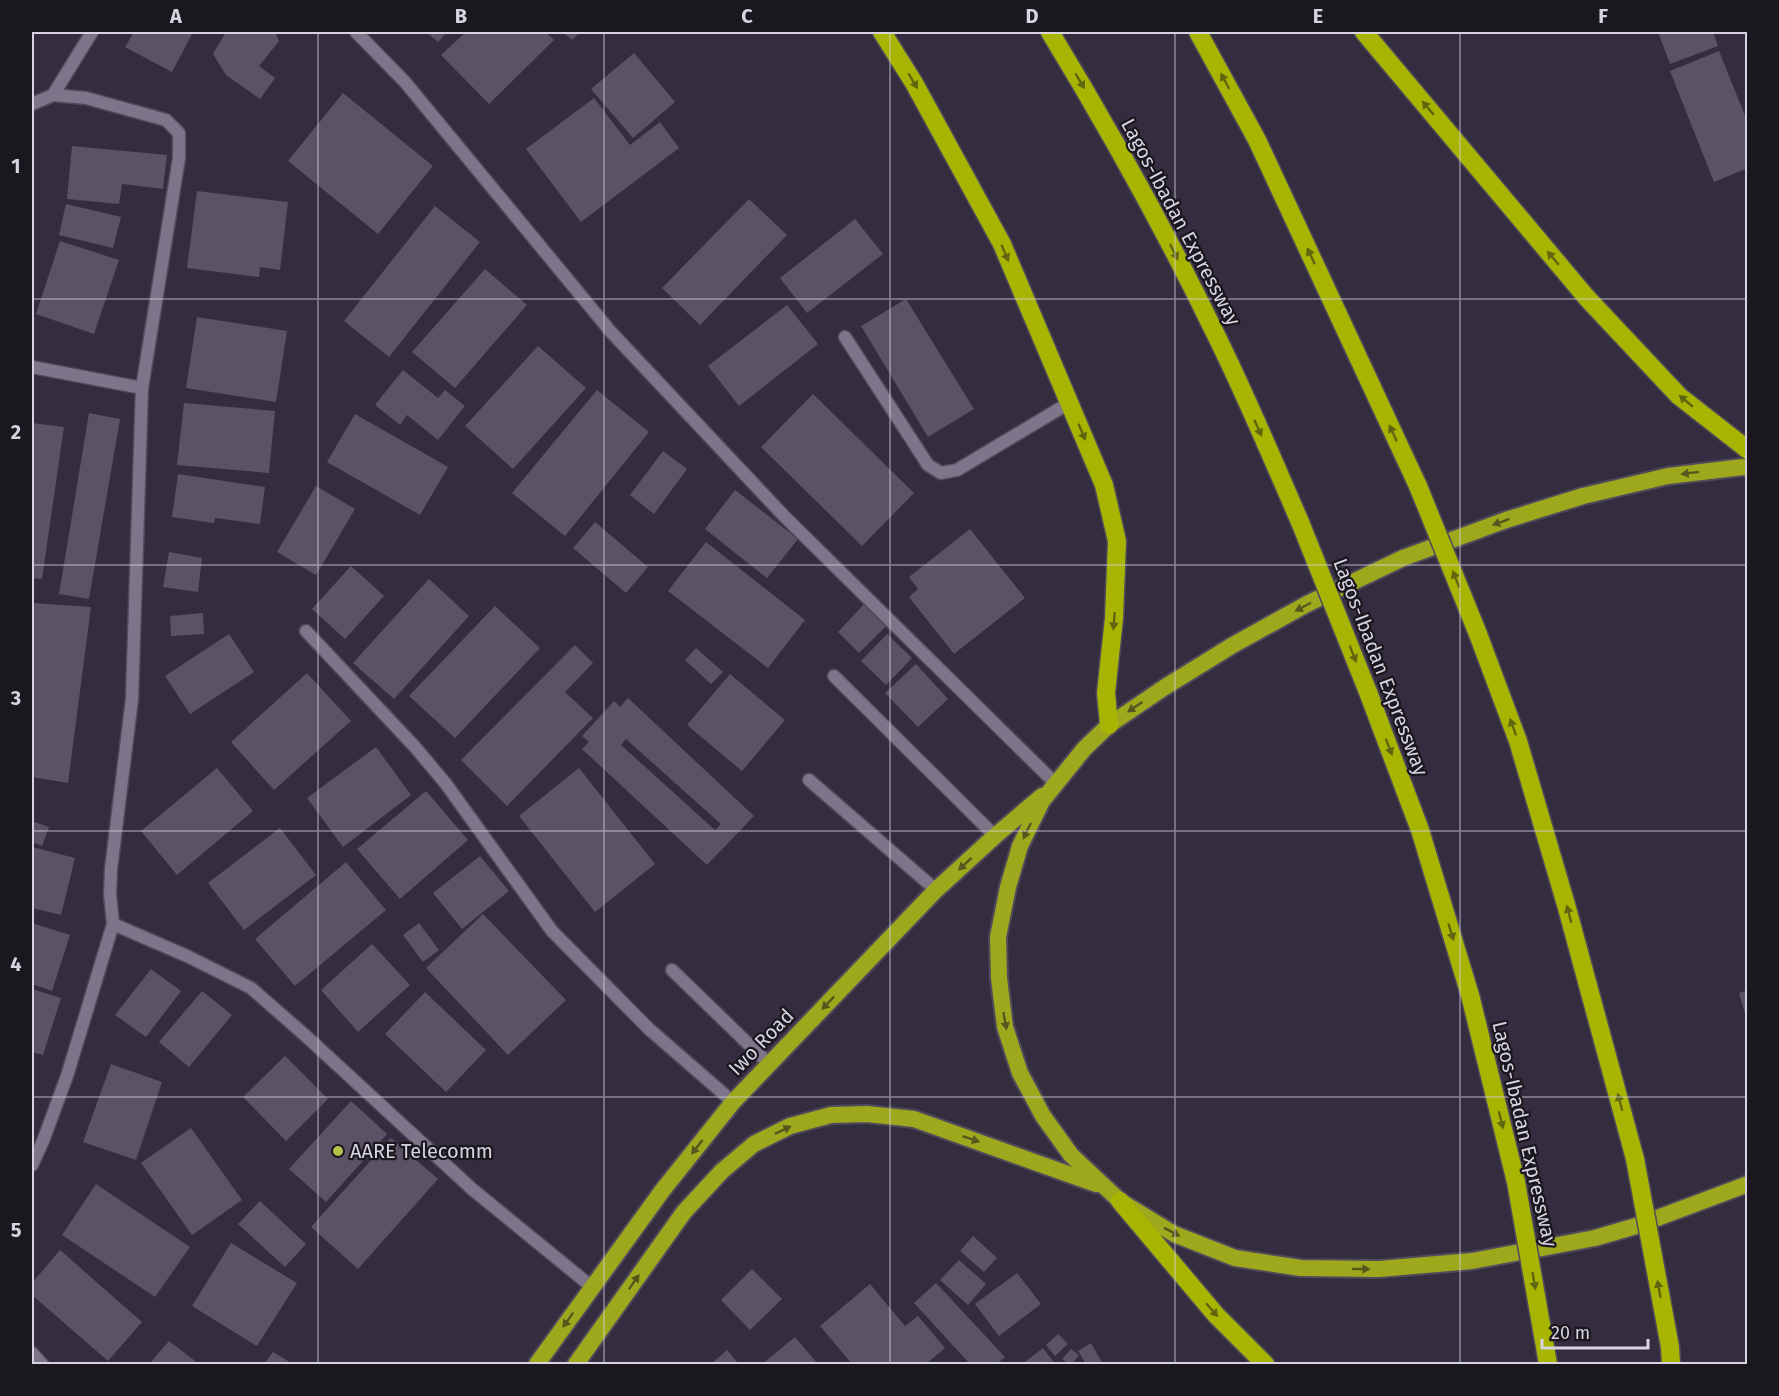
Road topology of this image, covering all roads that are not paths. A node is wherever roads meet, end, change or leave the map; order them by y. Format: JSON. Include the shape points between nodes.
{"nodes":[{"id":1,"x":92,"y":32,"type":"edge"},
{"id":2,"x":356,"y":32,"type":"edge"},
{"id":3,"x":882,"y":32,"type":"edge"},
{"id":4,"x":1050,"y":32,"type":"edge"},
{"id":5,"x":1198,"y":32,"type":"edge"},
{"id":6,"x":1364,"y":32,"type":"edge"},
{"id":7,"x":53,"y":95,"type":"junction"},
{"id":8,"x":32,"y":104,"type":"edge"},
{"id":9,"x":845,"y":337,"type":"dead end"},
{"id":10,"x":32,"y":367,"type":"edge"},
{"id":11,"x":142,"y":388,"type":"junction"},
{"id":12,"x":1069,"y":403,"type":"junction"},
{"id":13,"x":1748,"y":450,"type":"edge"},
{"id":14,"x":1748,"y":468,"type":"edge"},
{"id":15,"x":306,"y":631,"type":"dead end"},
{"id":16,"x":834,"y":676,"type":"dead end"},
{"id":17,"x":1109,"y":725,"type":"junction"},
{"id":18,"x":809,"y":780,"type":"dead end"},
{"id":19,"x":1056,"y":784,"type":"junction"},
{"id":20,"x":995,"y":836,"type":"junction"},
{"id":21,"x":936,"y":890,"type":"junction"},
{"id":22,"x":114,"y":924,"type":"junction"},
{"id":23,"x":672,"y":970,"type":"dead end"},
{"id":24,"x":769,"y":1065,"type":"junction"},
{"id":25,"x":733,"y":1102,"type":"junction"},
{"id":26,"x":32,"y":1166,"type":"edge"},
{"id":27,"x":1748,"y":1184,"type":"edge"},
{"id":28,"x":1104,"y":1187,"type":"junction"},
{"id":29,"x":1120,"y":1201,"type":"junction"},
{"id":30,"x":592,"y":1287,"type":"junction"},
{"id":31,"x":32,"y":1353,"type":"edge"},
{"id":32,"x":1671,"y":1356,"type":"edge"},
{"id":33,"x":42,"y":1365,"type":"edge"},
{"id":34,"x":537,"y":1365,"type":"edge"},
{"id":35,"x":576,"y":1365,"type":"edge"},
{"id":36,"x":1265,"y":1365,"type":"edge"},
{"id":37,"x":1548,"y":1365,"type":"edge"}],
"edges":[{"from":1,"to":7,"type":"street"},
{"from":2,"to":19,"type":"street","via":[[411,90],[611,332],[784,516]]},
{"from":3,"to":12,"type":"highway","one_way":true,"via":[[1002,244]]},
{"from":4,"to":37,"type":"highway","name":"Lagos-Ibadan Expressway","one_way":true,"bridge":true,"via":[[1172,248],[1215,333],[1300,522],[1420,830],[1470,995],[1516,1182]]},
{"from":32,"to":5,"type":"highway","one_way":true,"bridge":true,"via":[[1635,1159],[1518,741],[1418,486],[1257,140]]},
{"from":13,"to":6,"type":"highway","one_way":true,"via":[[1679,396],[1587,298]]},
{"from":7,"to":8,"type":"street"},
{"from":7,"to":11,"type":"street","via":[[86,98],[166,120],[179,133]]},
{"from":9,"to":12,"type":"street","via":[[928,465],[941,473],[957,470]]},
{"from":10,"to":11,"type":"street"},
{"from":11,"to":22,"type":"street","via":[[132,699],[111,869]]},
{"from":12,"to":17,"type":"highway","one_way":true,"via":[[1104,485],[1117,542],[1106,693]]},
{"from":14,"to":17,"type":"highway","one_way":true,"via":[[1668,476],[1583,496],[1403,558],[1233,645]]},
{"from":15,"to":25,"type":"street","via":[[446,784],[552,931],[649,1029]]},
{"from":16,"to":20,"type":"street"},
{"from":17,"to":19,"type":"highway"},
{"from":18,"to":21,"type":"street"},
{"from":19,"to":20,"type":"highway","name":"Iwo Road"},
{"from":19,"to":28,"type":"highway","one_way":true,"via":[[1042,801],[1020,846],[998,937],[999,978],[1005,1027],[1020,1073],[1043,1116],[1071,1155]]},
{"from":20,"to":21,"type":"highway","name":"Iwo Road","one_way":true},
{"from":21,"to":24,"type":"highway","name":"Iwo Road","one_way":true},
{"from":22,"to":26,"type":"street","via":[[68,1077]]},
{"from":22,"to":30,"type":"street","via":[[251,988],[471,1189]]},
{"from":23,"to":24,"type":"street"},
{"from":24,"to":25,"type":"highway","name":"Iwo Road"},
{"from":25,"to":30,"type":"highway","name":"Iwo Road","one_way":true},
{"from":29,"to":27,"type":"highway","one_way":true,"via":[[1174,1234],[1235,1258],[1301,1268],[1379,1269],[1472,1261],[1595,1238]]},
{"from":28,"to":29,"type":"highway"},
{"from":35,"to":28,"type":"highway","one_way":true,"via":[[684,1212],[754,1144],[790,1126],[831,1115],[914,1119]]},
{"from":29,"to":36,"type":"highway","one_way":true,"via":[[1216,1315]]},
{"from":30,"to":34,"type":"highway","name":"Iwo Road","one_way":true},
{"from":31,"to":33,"type":"street"}]}
